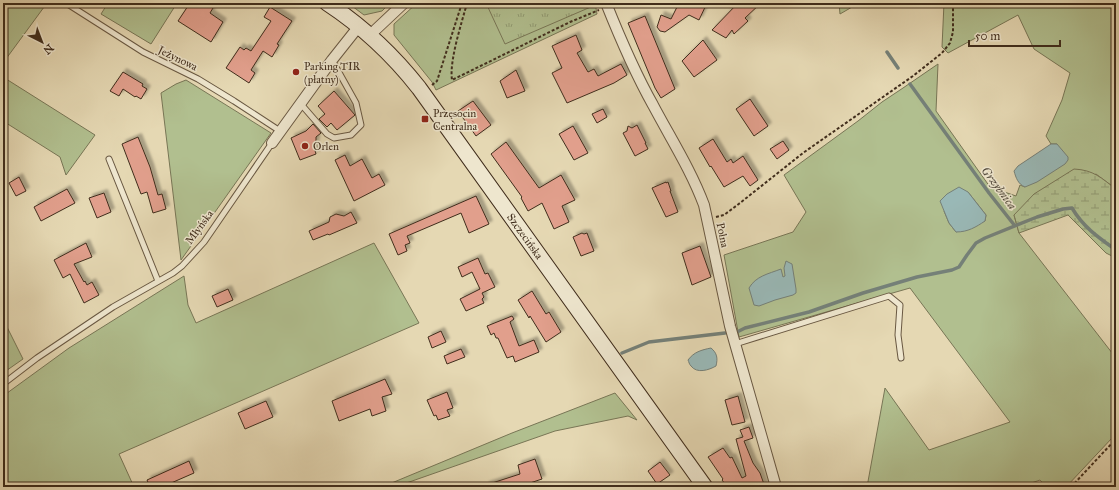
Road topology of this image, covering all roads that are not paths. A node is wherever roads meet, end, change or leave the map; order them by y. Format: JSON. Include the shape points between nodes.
{"nodes":[{"id":1,"x":66,"y":3,"type":"edge"},
{"id":2,"x":327,"y":3,"type":"edge"},
{"id":3,"x":404,"y":3,"type":"edge"},
{"id":4,"x":607,"y":5,"type":"edge"},
{"id":5,"x":364,"y":31,"type":"junction"},
{"id":6,"x":332,"y":60,"type":"junction"},
{"id":7,"x":300,"y":103,"type":"junction"},
{"id":8,"x":280,"y":131,"type":"junction"},
{"id":9,"x":272,"y":143,"type":"joint"},
{"id":10,"x":109,"y":159,"type":"dead end"},
{"id":11,"x":158,"y":282,"type":"junction"},
{"id":12,"x":735,"y":344,"type":"junction"},
{"id":13,"x":901,"y":358,"type":"dead end"},
{"id":14,"x":3,"y":384,"type":"edge"},
{"id":15,"x":705,"y":487,"type":"edge"},
{"id":16,"x":776,"y":487,"type":"edge"}],
"edges":[{"from":1,"to":8,"type":"lane","name":"Jeżynowa","via":[[143,52],[198,79]]},
{"from":2,"to":5,"type":"street","name":"Szczecińska"},
{"from":3,"to":5,"type":"street","name":"Młyńska"},
{"from":4,"to":12,"type":"street","name":"Polna","via":[[625,50],[698,189],[708,220]]},
{"from":5,"to":6,"type":"street","name":"Młyńska"},
{"from":5,"to":15,"type":"street","name":"Szczecińska","via":[[398,63],[430,101]]},
{"from":6,"to":7,"type":"street","name":"Młyńska"},
{"from":6,"to":7,"type":"lane","via":[[356,103],[361,125],[351,135],[334,138],[327,134]]},
{"from":7,"to":8,"type":"street","name":"Młyńska"},
{"from":8,"to":9,"type":"street","name":"Młyńska"},
{"from":9,"to":11,"type":"lane","name":"Młyńska","via":[[204,242],[178,270]]},
{"from":10,"to":11,"type":"lane"},
{"from":11,"to":14,"type":"lane","name":"Młyńska","via":[[113,307]]},
{"from":12,"to":13,"type":"lane","via":[[889,296],[900,305],[898,335]]},
{"from":12,"to":16,"type":"street","name":"Polna"}]}
